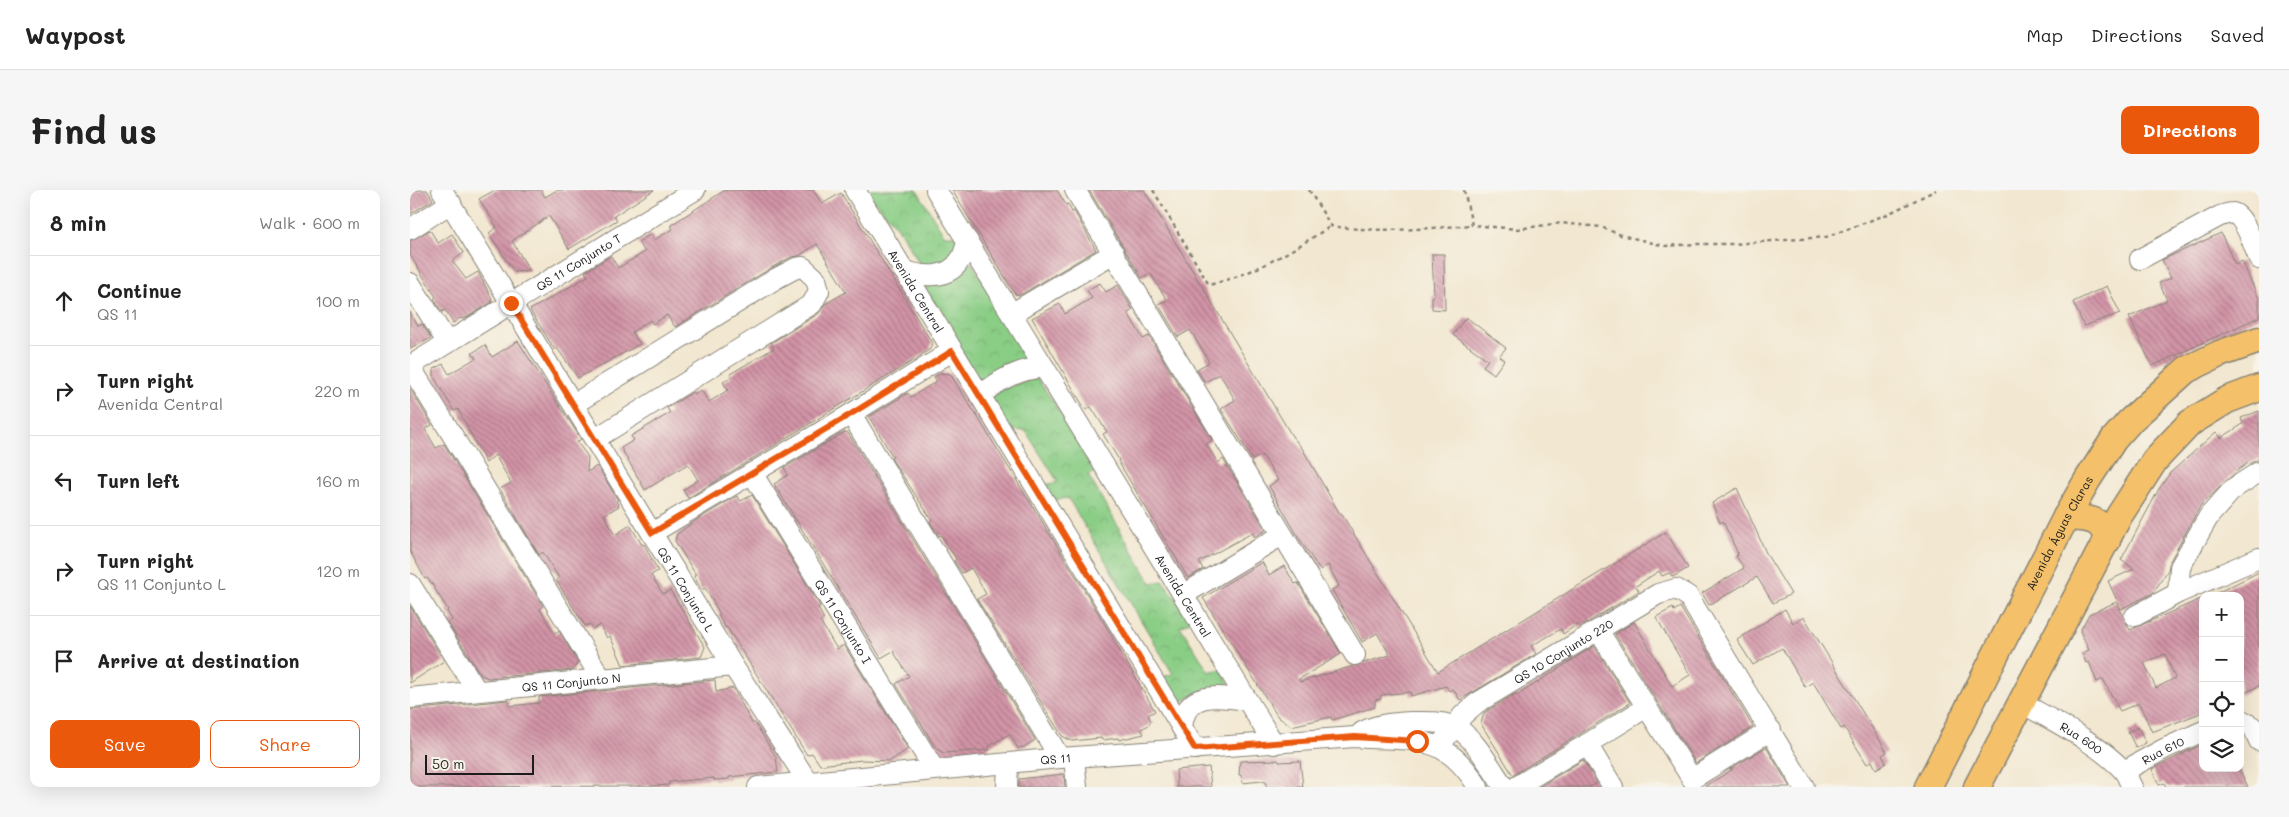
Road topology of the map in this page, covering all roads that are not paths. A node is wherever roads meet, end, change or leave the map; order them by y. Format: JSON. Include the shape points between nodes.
{"nodes":[{"id":1,"x":695,"y":190,"type":"edge"},
{"id":2,"x":855,"y":190,"type":"edge"},
{"id":3,"x":936,"y":190,"type":"edge"},
{"id":4,"x":1075,"y":190,"type":"edge"},
{"id":5,"x":446,"y":196,"type":"edge"},
{"id":6,"x":410,"y":229,"type":"edge"},
{"id":7,"x":968,"y":241,"type":"junction"},
{"id":8,"x":1114,"y":253,"type":"junction"},
{"id":9,"x":2140,"y":259,"type":"dead end"},
{"id":10,"x":2259,"y":260,"type":"edge"},
{"id":11,"x":903,"y":270,"type":"junction"},
{"id":12,"x":410,"y":283,"type":"edge"},
{"id":13,"x":511,"y":303,"type":"junction"},
{"id":14,"x":1011,"y":314,"type":"junction"},
{"id":15,"x":2259,"y":340,"type":"edge"},
{"id":16,"x":447,"y":342,"type":"junction"},
{"id":17,"x":952,"y":351,"type":"junction"},
{"id":18,"x":410,"y":366,"type":"edge"},
{"id":19,"x":1044,"y":367,"type":"junction"},
{"id":20,"x":2168,"y":388,"type":"junction"},
{"id":21,"x":2259,"y":388,"type":"edge"},
{"id":22,"x":980,"y":396,"type":"junction"},
{"id":23,"x":574,"y":404,"type":"junction"},
{"id":24,"x":851,"y":414,"type":"junction"},
{"id":25,"x":2190,"y":423,"type":"junction"},
{"id":26,"x":595,"y":439,"type":"junction"},
{"id":27,"x":2259,"y":472,"type":"edge"},
{"id":28,"x":752,"y":474,"type":"junction"},
{"id":29,"x":2066,"y":517,"type":"junction"},
{"id":30,"x":652,"y":533,"type":"junction"},
{"id":31,"x":1282,"y":535,"type":"junction"},
{"id":32,"x":2107,"y":541,"type":"junction"},
{"id":33,"x":2259,"y":558,"type":"edge"},
{"id":34,"x":410,"y":584,"type":"edge"},
{"id":35,"x":2178,"y":593,"type":"junction"},
{"id":36,"x":1183,"y":595,"type":"junction"},
{"id":37,"x":2135,"y":616,"type":"dead end"},
{"id":38,"x":1598,"y":630,"type":"junction"},
{"id":39,"x":1355,"y":655,"type":"dead end"},
{"id":40,"x":733,"y":666,"type":"junction"},
{"id":41,"x":601,"y":678,"type":"junction"},
{"id":42,"x":477,"y":691,"type":"junction"},
{"id":43,"x":410,"y":698,"type":"edge"},
{"id":44,"x":1246,"y":700,"type":"junction"},
{"id":45,"x":2020,"y":702,"type":"junction"},
{"id":46,"x":1645,"y":708,"type":"junction"},
{"id":47,"x":1454,"y":726,"type":"junction"},
{"id":48,"x":1182,"y":728,"type":"junction"},
{"id":49,"x":1771,"y":730,"type":"junction"},
{"id":50,"x":2199,"y":733,"type":"edge"},
{"id":51,"x":1355,"y":737,"type":"junction"},
{"id":52,"x":1274,"y":744,"type":"junction"},
{"id":53,"x":1588,"y":744,"type":"junction"},
{"id":54,"x":1439,"y":746,"type":"junction"},
{"id":55,"x":1195,"y":749,"type":"junction"},
{"id":56,"x":1067,"y":758,"type":"junction"},
{"id":57,"x":1008,"y":764,"type":"junction"},
{"id":58,"x":934,"y":769,"type":"junction"},
{"id":59,"x":2128,"y":779,"type":"edge"},
{"id":60,"x":808,"y":782,"type":"junction"},
{"id":61,"x":1686,"y":783,"type":"edge"},
{"id":62,"x":758,"y":787,"type":"edge"},
{"id":63,"x":1007,"y":787,"type":"edge"},
{"id":64,"x":1077,"y":787,"type":"edge"},
{"id":65,"x":1478,"y":787,"type":"edge"},
{"id":66,"x":1504,"y":787,"type":"edge"},
{"id":67,"x":1516,"y":787,"type":"edge"},
{"id":68,"x":1613,"y":787,"type":"edge"},
{"id":69,"x":1804,"y":787,"type":"edge"},
{"id":70,"x":1928,"y":787,"type":"edge"},
{"id":71,"x":1976,"y":787,"type":"edge"}],
"edges":[{"from":1,"to":13,"type":"street","name":"QS 11 Conjunto T"},
{"from":2,"to":11,"type":"street","name":"Avenida Central"},
{"from":3,"to":7,"type":"street","name":"Avenida Central"},
{"from":4,"to":8,"type":"street"},
{"from":5,"to":6,"type":"street"},
{"from":5,"to":13,"type":"street","name":"QS 11 Conjunto L"},
{"from":7,"to":11,"type":"street","via":[[960,260],[940,275],[926,276]]},
{"from":7,"to":14,"type":"street","name":"Avenida Central"},
{"from":8,"to":14,"type":"street"},
{"from":8,"to":31,"type":"street"},
{"from":9,"to":10,"type":"street","via":[[2230,213],[2243,222]]},
{"from":11,"to":17,"type":"street","name":"Avenida Central"},
{"from":12,"to":16,"type":"street"},
{"from":13,"to":16,"type":"street","name":"QS 11 Conjunto T"},
{"from":13,"to":23,"type":"street","name":"QS 11 Conjunto L"},
{"from":14,"to":19,"type":"street","name":"Avenida Central"},
{"from":15,"to":20,"type":"main road","name":"Avenida Águas Claras","via":[[2186,370]]},
{"from":16,"to":18,"type":"street","name":"QS 11 Conjunto T"},
{"from":17,"to":22,"type":"street","name":"Avenida Central"},
{"from":17,"to":24,"type":"street"},
{"from":18,"to":41,"type":"street"},
{"from":19,"to":22,"type":"street","via":[[1008,375]]},
{"from":19,"to":36,"type":"street","name":"Avenida Central"},
{"from":20,"to":25,"type":"main road","via":[[2177,411]]},
{"from":20,"to":29,"type":"main road","name":"Avenida Águas Claras","via":[[2130,421],[2114,440]]},
{"from":21,"to":25,"type":"main road","via":[[2227,400]]},
{"from":22,"to":48,"type":"street","name":"Avenida Central"},
{"from":23,"to":26,"type":"street","name":"QS 11 Conjunto L"},
{"from":23,"to":26,"type":"street","via":[[796,268],[803,267],[816,279],[819,291],[812,304]]},
{"from":24,"to":28,"type":"street"},
{"from":24,"to":56,"type":"street"},
{"from":25,"to":32,"type":"main road","via":[[2155,460],[2133,492]]},
{"from":26,"to":30,"type":"street","name":"QS 11 Conjunto L"},
{"from":27,"to":35,"type":"street","via":[[2234,488],[2209,516],[2180,567]]},
{"from":28,"to":30,"type":"street"},
{"from":28,"to":58,"type":"street","name":"QS 11 Conjunto I"},
{"from":29,"to":32,"type":"main road","via":[[2085,518],[2101,525]]},
{"from":29,"to":70,"type":"main road","name":"Avenida Águas Claras"},
{"from":30,"to":40,"type":"street","name":"QS 11 Conjunto L"},
{"from":31,"to":36,"type":"street"},
{"from":31,"to":39,"type":"street"},
{"from":32,"to":45,"type":"main road"},
{"from":33,"to":35,"type":"street"},
{"from":34,"to":42,"type":"street"},
{"from":35,"to":37,"type":"street"},
{"from":36,"to":44,"type":"street","name":"Avenida Central"},
{"from":38,"to":46,"type":"street"},
{"from":38,"to":47,"type":"street","name":"QS 10 Conjunto 220","via":[[1477,703]]},
{"from":38,"to":49,"type":"street","name":"QS 10 Conjunto 220","via":[[1658,594],[1668,590],[1682,591],[1696,608]]},
{"from":40,"to":41,"type":"street","name":"QS 11 Conjunto N"},
{"from":40,"to":60,"type":"street","name":"QS 11 Conjunto L"},
{"from":41,"to":42,"type":"street","name":"QS 11 Conjunto N"},
{"from":42,"to":43,"type":"street","name":"QS 11 Conjunto N"},
{"from":44,"to":48,"type":"street","via":[[1222,697],[1199,700],[1185,713]]},
{"from":44,"to":52,"type":"street","name":"Avenida Central"},
{"from":45,"to":59,"type":"street","name":"Rua 600","via":[[2067,729]]},
{"from":45,"to":71,"type":"main road"},
{"from":46,"to":53,"type":"street"},
{"from":46,"to":61,"type":"street"},
{"from":47,"to":51,"type":"street","name":"QS 11","via":[[1429,722],[1393,724],[1375,727]]},
{"from":47,"to":54,"type":"street","name":"QS 10 Conjunto 220"},
{"from":47,"to":66,"type":"street","via":[[1474,745]]},
{"from":48,"to":55,"type":"street","name":"Avenida Central"},
{"from":49,"to":61,"type":"street"},
{"from":49,"to":69,"type":"street","name":"QS 10 Conjunto 220"},
{"from":50,"to":59,"type":"street","name":"Rua 610","via":[[2164,749]]},
{"from":51,"to":52,"type":"street","name":"QS 11"},
{"from":51,"to":54,"type":"street","name":"QS 11","via":[[1396,738]]},
{"from":52,"to":55,"type":"street","name":"QS 11"},
{"from":53,"to":67,"type":"street"},
{"from":53,"to":68,"type":"street"},
{"from":54,"to":65,"type":"street","via":[[1462,764]]},
{"from":55,"to":56,"type":"street","name":"QS 11"},
{"from":56,"to":57,"type":"street","name":"QS 11"},
{"from":56,"to":64,"type":"street"},
{"from":57,"to":58,"type":"street","name":"QS 11"},
{"from":57,"to":63,"type":"street"},
{"from":58,"to":60,"type":"street","name":"QS 11"},
{"from":60,"to":62,"type":"street","name":"QS 11"}]}
